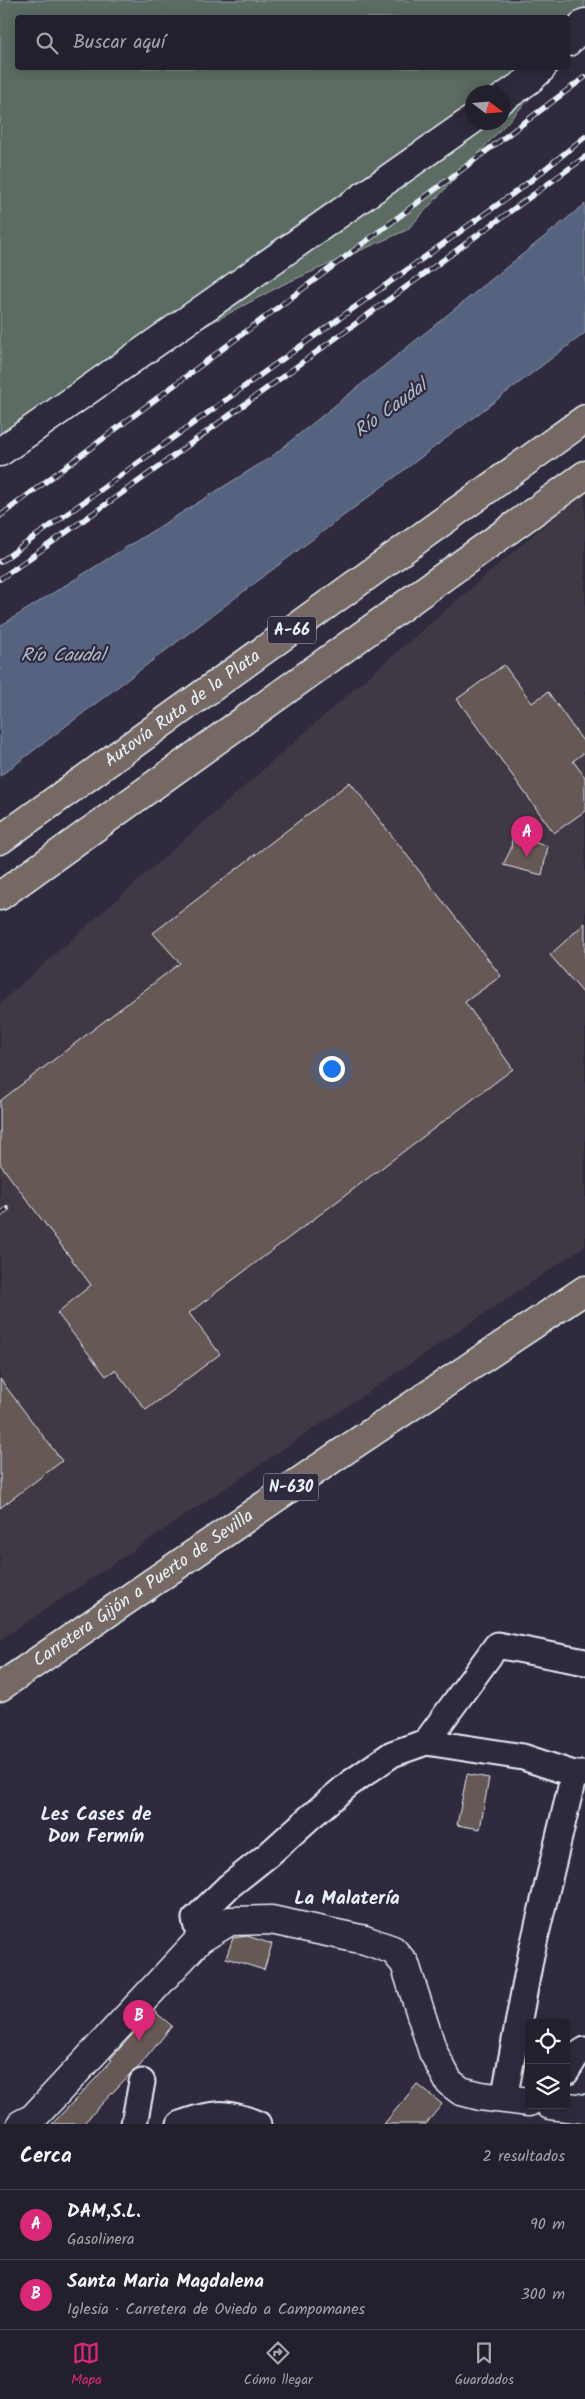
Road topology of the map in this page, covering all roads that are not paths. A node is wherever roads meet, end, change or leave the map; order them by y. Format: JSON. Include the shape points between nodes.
{"nodes":[{"id":1,"x":585,"y":22,"type":"edge"},
{"id":2,"x":570,"y":40,"type":"edge"},
{"id":3,"x":540,"y":70,"type":"edge"},
{"id":4,"x":510,"y":93,"type":"edge"},
{"id":5,"x":465,"y":125,"type":"edge"},
{"id":6,"x":585,"y":419,"type":"edge"},
{"id":7,"x":0,"y":452,"type":"edge"},
{"id":8,"x":585,"y":475,"type":"edge"},
{"id":9,"x":0,"y":840,"type":"edge"},
{"id":10,"x":0,"y":896,"type":"edge"},
{"id":11,"x":585,"y":1290,"type":"edge"},
{"id":12,"x":585,"y":1662,"type":"edge"},
{"id":13,"x":0,"y":1686,"type":"edge"},
{"id":14,"x":426,"y":1742,"type":"junction"},
{"id":15,"x":580,"y":1774,"type":"edge"},
{"id":16,"x":200,"y":1938,"type":"junction"},
{"id":17,"x":585,"y":2050,"type":"edge"},
{"id":18,"x":570,"y":2066,"type":"edge"},
{"id":19,"x":142,"y":2082,"type":"dead end"},
{"id":20,"x":516,"y":2101,"type":"edge"},
{"id":21,"x":570,"y":2107,"type":"edge"},
{"id":22,"x":551,"y":2109,"type":"edge"},
{"id":23,"x":585,"y":2109,"type":"edge"},
{"id":24,"x":21,"y":2124,"type":"edge"},
{"id":25,"x":134,"y":2124,"type":"edge"},
{"id":26,"x":180,"y":2124,"type":"edge"},
{"id":27,"x":258,"y":2124,"type":"edge"},
{"id":28,"x":552,"y":2124,"type":"edge"}],
"edges":[{"from":1,"to":2,"type":"street"},
{"from":3,"to":4,"type":"street"},
{"from":5,"to":7,"type":"street"},
{"from":6,"to":9,"type":"highway","name":"Autovía Ruta de la Plata","number":"A-66"},
{"from":8,"to":10,"type":"highway","number":"A-66"},
{"from":11,"to":13,"type":"highway","name":"Carretera Gijón a Puerto de Sevilla","number":"N-630","via":[[326,1462]]},
{"from":12,"to":14,"type":"street","via":[[497,1645]]},
{"from":14,"to":15,"type":"street","via":[[523,1757]]},
{"from":14,"to":16,"type":"street","via":[[392,1754],[349,1784],[229,1886],[195,1919]]},
{"from":15,"to":20,"type":"street","via":[[531,1955]]},
{"from":16,"to":20,"type":"street","via":[[230,1922],[271,1920],[365,1940],[393,1950],[405,1964],[433,2052],[449,2082],[461,2091]]},
{"from":16,"to":24,"type":"street","via":[[33,2118]]},
{"from":17,"to":18,"type":"street"},
{"from":19,"to":25,"type":"street"},
{"from":21,"to":23,"type":"street"},
{"from":22,"to":28,"type":"street"},
{"from":26,"to":27,"type":"street","via":[[209,2114],[234,2114]]}]}
